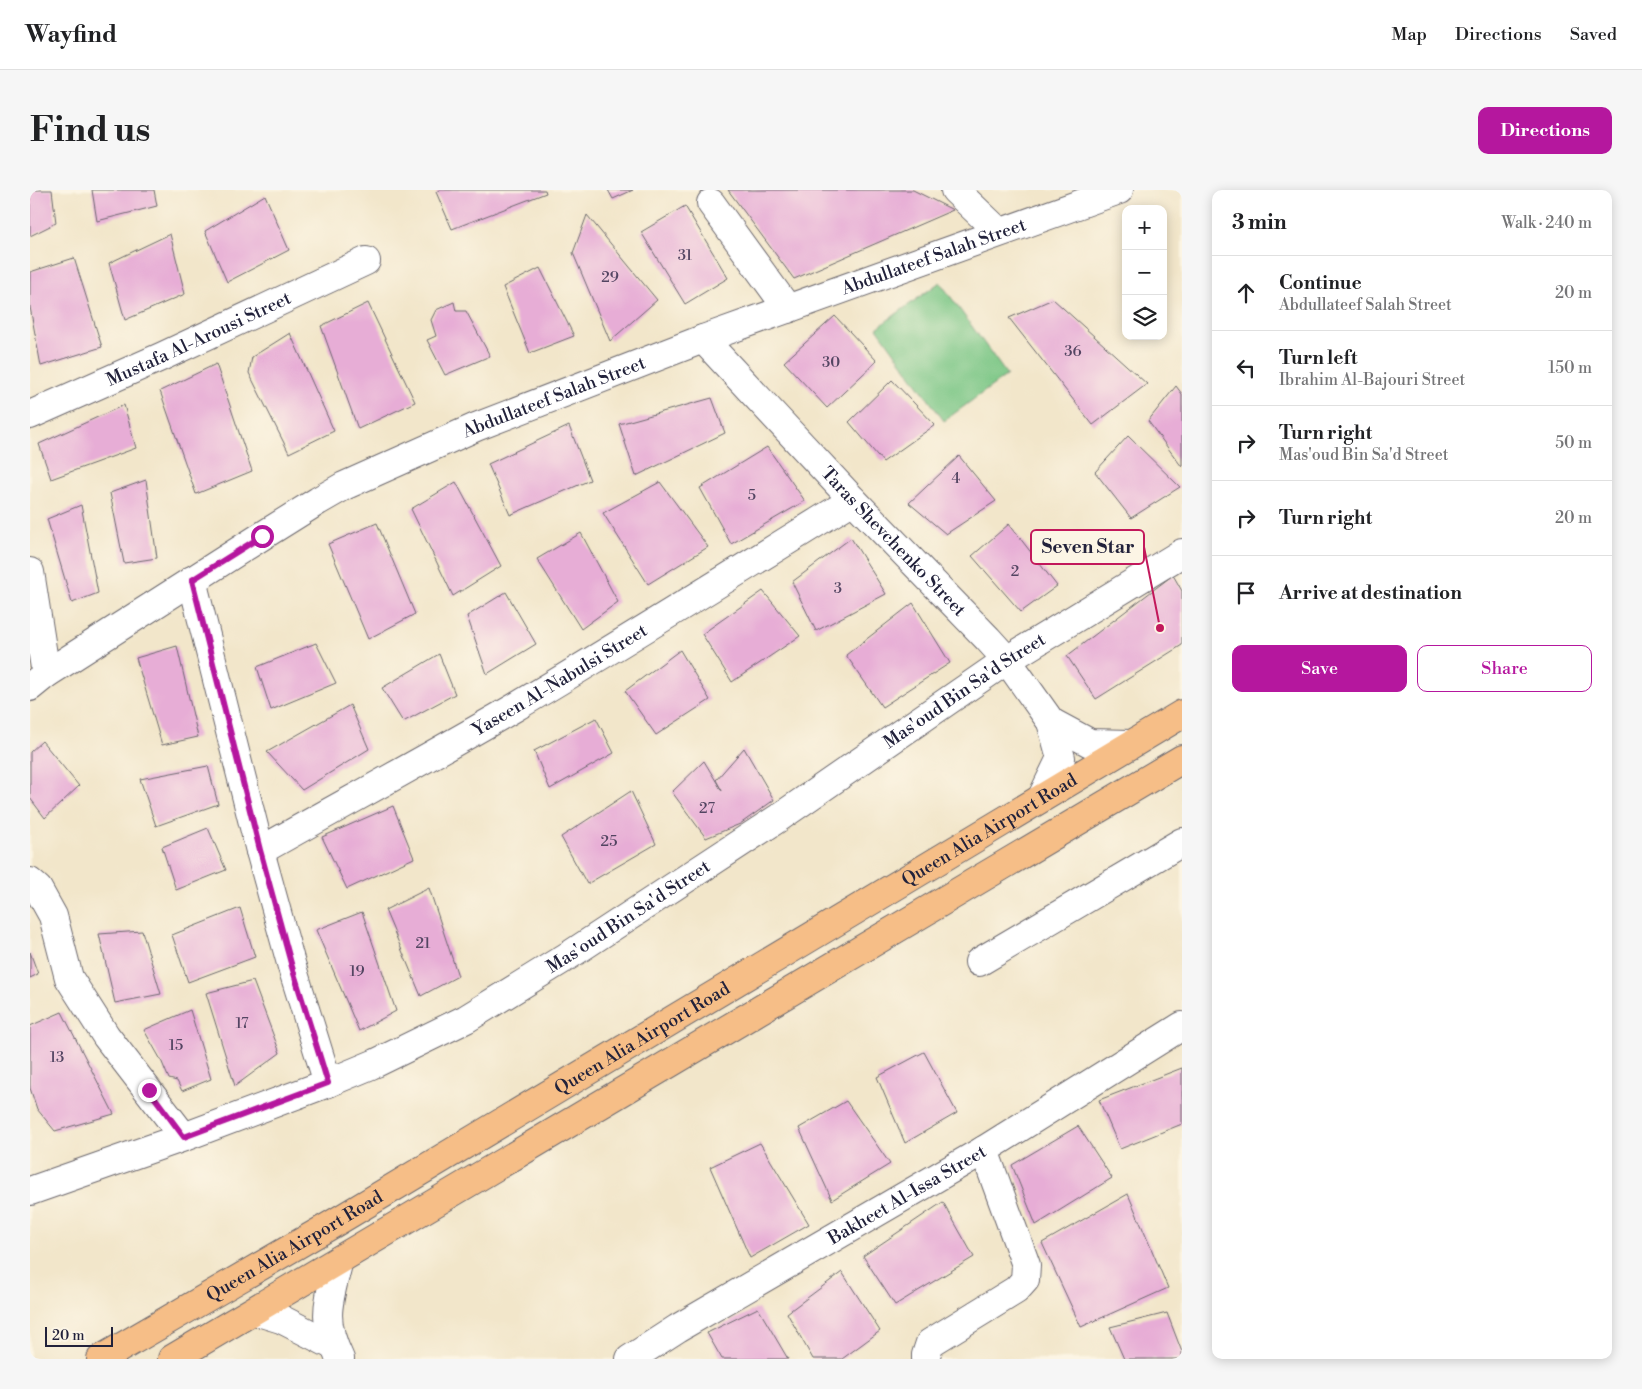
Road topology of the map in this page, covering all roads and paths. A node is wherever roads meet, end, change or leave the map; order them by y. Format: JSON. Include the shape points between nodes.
{"nodes":[{"id":1,"x":955,"y":190,"type":"edge"},
{"id":2,"x":1119,"y":190,"type":"edge"},
{"id":3,"x":711,"y":204,"type":"dead end"},
{"id":4,"x":999,"y":232,"type":"junction"},
{"id":5,"x":366,"y":261,"type":"dead end"},
{"id":6,"x":788,"y":308,"type":"junction"},
{"id":7,"x":703,"y":339,"type":"junction"},
{"id":8,"x":30,"y":416,"type":"edge"},
{"id":9,"x":852,"y":500,"type":"junction"},
{"id":10,"x":1182,"y":553,"type":"edge"},
{"id":11,"x":30,"y":572,"type":"edge"},
{"id":12,"x":192,"y":580,"type":"junction"},
{"id":13,"x":1007,"y":660,"type":"junction"},
{"id":14,"x":38,"y":680,"type":"edge"},
{"id":15,"x":1182,"y":714,"type":"edge"},
{"id":16,"x":1051,"y":722,"type":"junction"},
{"id":17,"x":1131,"y":744,"type":"junction"},
{"id":18,"x":1182,"y":759,"type":"edge"},
{"id":19,"x":1042,"y":797,"type":"junction"},
{"id":20,"x":1182,"y":842,"type":"edge"},
{"id":21,"x":260,"y":850,"type":"junction"},
{"id":22,"x":30,"y":882,"type":"edge"},
{"id":23,"x":979,"y":962,"type":"dead end"},
{"id":24,"x":1182,"y":1026,"type":"edge"},
{"id":25,"x":328,"y":1083,"type":"junction"},
{"id":26,"x":184,"y":1137,"type":"junction"},
{"id":27,"x":984,"y":1150,"type":"junction"},
{"id":28,"x":30,"y":1191,"type":"edge"},
{"id":29,"x":339,"y":1260,"type":"junction"},
{"id":30,"x":256,"y":1311,"type":"junction"},
{"id":31,"x":334,"y":1354,"type":"edge"},
{"id":32,"x":101,"y":1359,"type":"edge"},
{"id":33,"x":172,"y":1359,"type":"edge"},
{"id":34,"x":630,"y":1359,"type":"edge"},
{"id":35,"x":926,"y":1359,"type":"edge"}],
"edges":[{"from":1,"to":4,"type":"street"},
{"from":2,"to":4,"type":"street","name":"Abdullateef Salah Street"},
{"from":3,"to":6,"type":"street"},
{"from":4,"to":6,"type":"street","name":"Abdullateef Salah Street"},
{"from":5,"to":8,"type":"street","name":"Mustafa Al-Arousi Street"},
{"from":6,"to":7,"type":"street","name":"Abdullateef Salah Street"},
{"from":7,"to":9,"type":"street","name":"Taras Shevchenko Street"},
{"from":7,"to":12,"type":"street","name":"Abdullateef Salah Street","via":[[476,428],[344,486]]},
{"from":9,"to":13,"type":"street","name":"Taras Shevchenko Street"},
{"from":9,"to":21,"type":"street","name":"Yaseen Al-Nabulsi Street","via":[[514,708]]},
{"from":10,"to":13,"type":"street","name":"Mas'oud Bin Sa'd Street"},
{"from":11,"to":14,"type":"street"},
{"from":12,"to":14,"type":"street","name":"Abdullateef Salah Street"},
{"from":12,"to":21,"type":"street"},
{"from":13,"to":16,"type":"street","name":"Taras Shevchenko Street"},
{"from":13,"to":25,"type":"street","name":"Mas'oud Bin Sa'd Street","via":[[777,818],[512,991],[420,1042]]},
{"from":15,"to":17,"type":"highway","name":"Queen Alia Airport Road"},
{"from":16,"to":17,"type":"street","via":[[1090,743]]},
{"from":16,"to":19,"type":"street","name":"Taras Shevchenko Street","via":[[1061,758]]},
{"from":17,"to":19,"type":"highway","name":"Queen Alia Airport Road"},
{"from":18,"to":29,"type":"highway","name":"Queen Alia Airport Road"},
{"from":19,"to":32,"type":"highway","name":"Queen Alia Airport Road","via":[[339,1220]]},
{"from":20,"to":23,"type":"street"},
{"from":21,"to":25,"type":"street"},
{"from":22,"to":26,"type":"street","via":[[38,889],[53,916],[68,978],[106,1036]]},
{"from":24,"to":27,"type":"street","name":"Bakheet Al-Issa Street"},
{"from":25,"to":26,"type":"street","name":"Mas'oud Bin Sa'd Street"},
{"from":26,"to":28,"type":"street","name":"Mas'oud Bin Sa'd Street"},
{"from":27,"to":34,"type":"street","name":"Bakheet Al-Issa Street"},
{"from":27,"to":35,"type":"street","via":[[1026,1265],[1025,1280],[1016,1290],[930,1343]]},
{"from":29,"to":30,"type":"highway","name":"Queen Alia Airport Road"},
{"from":29,"to":31,"type":"street","via":[[327,1308]]},
{"from":30,"to":31,"type":"street","via":[[281,1319]]},
{"from":30,"to":33,"type":"highway","name":"Queen Alia Airport Road"}]}
